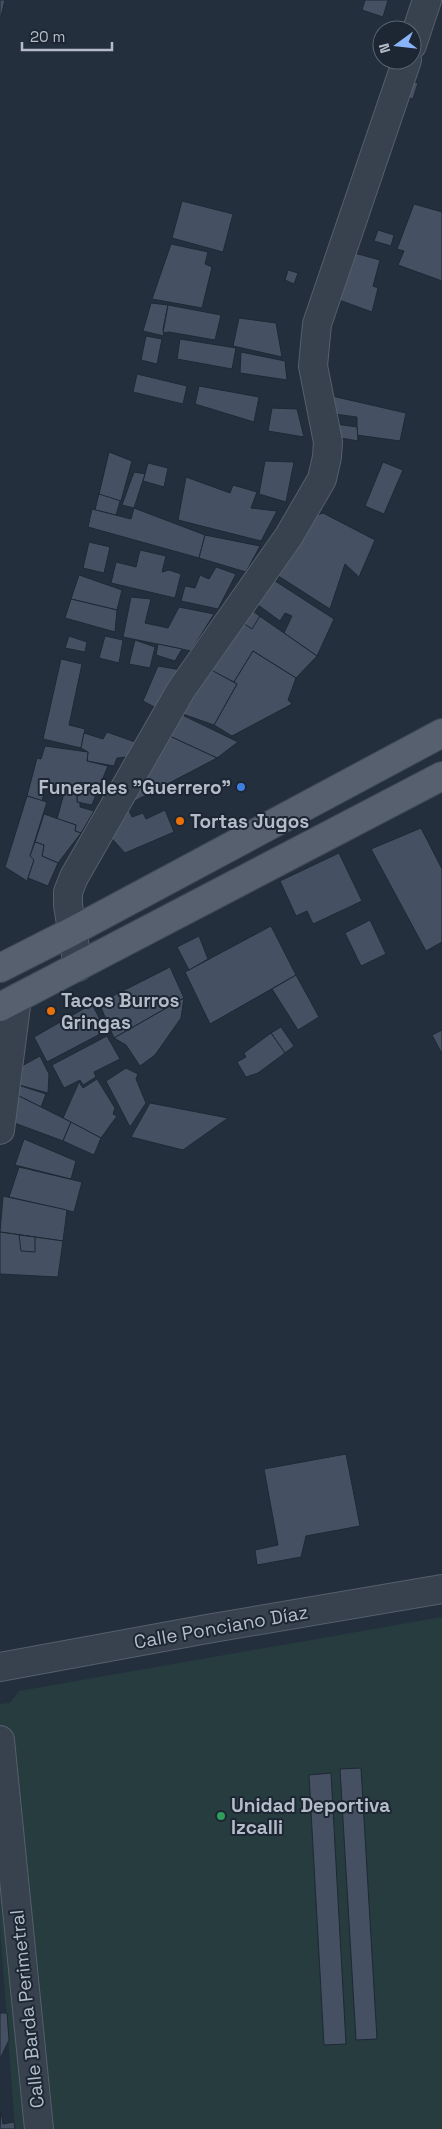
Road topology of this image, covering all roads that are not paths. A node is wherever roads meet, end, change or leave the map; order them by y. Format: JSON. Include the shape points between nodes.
{"nodes":[{"id":1,"x":427,"y":0,"type":"edge"},
{"id":2,"x":420,"y":20,"type":"edge"},
{"id":3,"x":404,"y":70,"type":"edge"},
{"id":4,"x":442,"y":733,"type":"edge"},
{"id":5,"x":442,"y":776,"type":"edge"},
{"id":6,"x":71,"y":932,"type":"junction"},
{"id":7,"x":78,"y":967,"type":"junction"},
{"id":8,"x":0,"y":968,"type":"edge"},
{"id":9,"x":9,"y":1003,"type":"edge"},
{"id":10,"x":0,"y":1130,"type":"edge"},
{"id":11,"x":442,"y":1589,"type":"edge"},
{"id":12,"x":0,"y":1667,"type":"edge"},
{"id":13,"x":0,"y":1740,"type":"edge"},
{"id":14,"x":39,"y":2129,"type":"edge"}],
"edges":[{"from":1,"to":2,"type":"street"},
{"from":3,"to":6,"type":"street","via":[[317,324],[313,366],[328,442],[322,479],[289,536],[181,690],[74,877],[68,892]]},
{"from":4,"to":6,"type":"main road"},
{"from":5,"to":7,"type":"main road"},
{"from":6,"to":7,"type":"street"},
{"from":6,"to":8,"type":"main road"},
{"from":7,"to":9,"type":"main road"},
{"from":9,"to":10,"type":"street"},
{"from":11,"to":12,"type":"street","name":"Calle Ponciano Díaz"},
{"from":13,"to":14,"type":"street","name":"Calle Barda Perimetral"}]}
